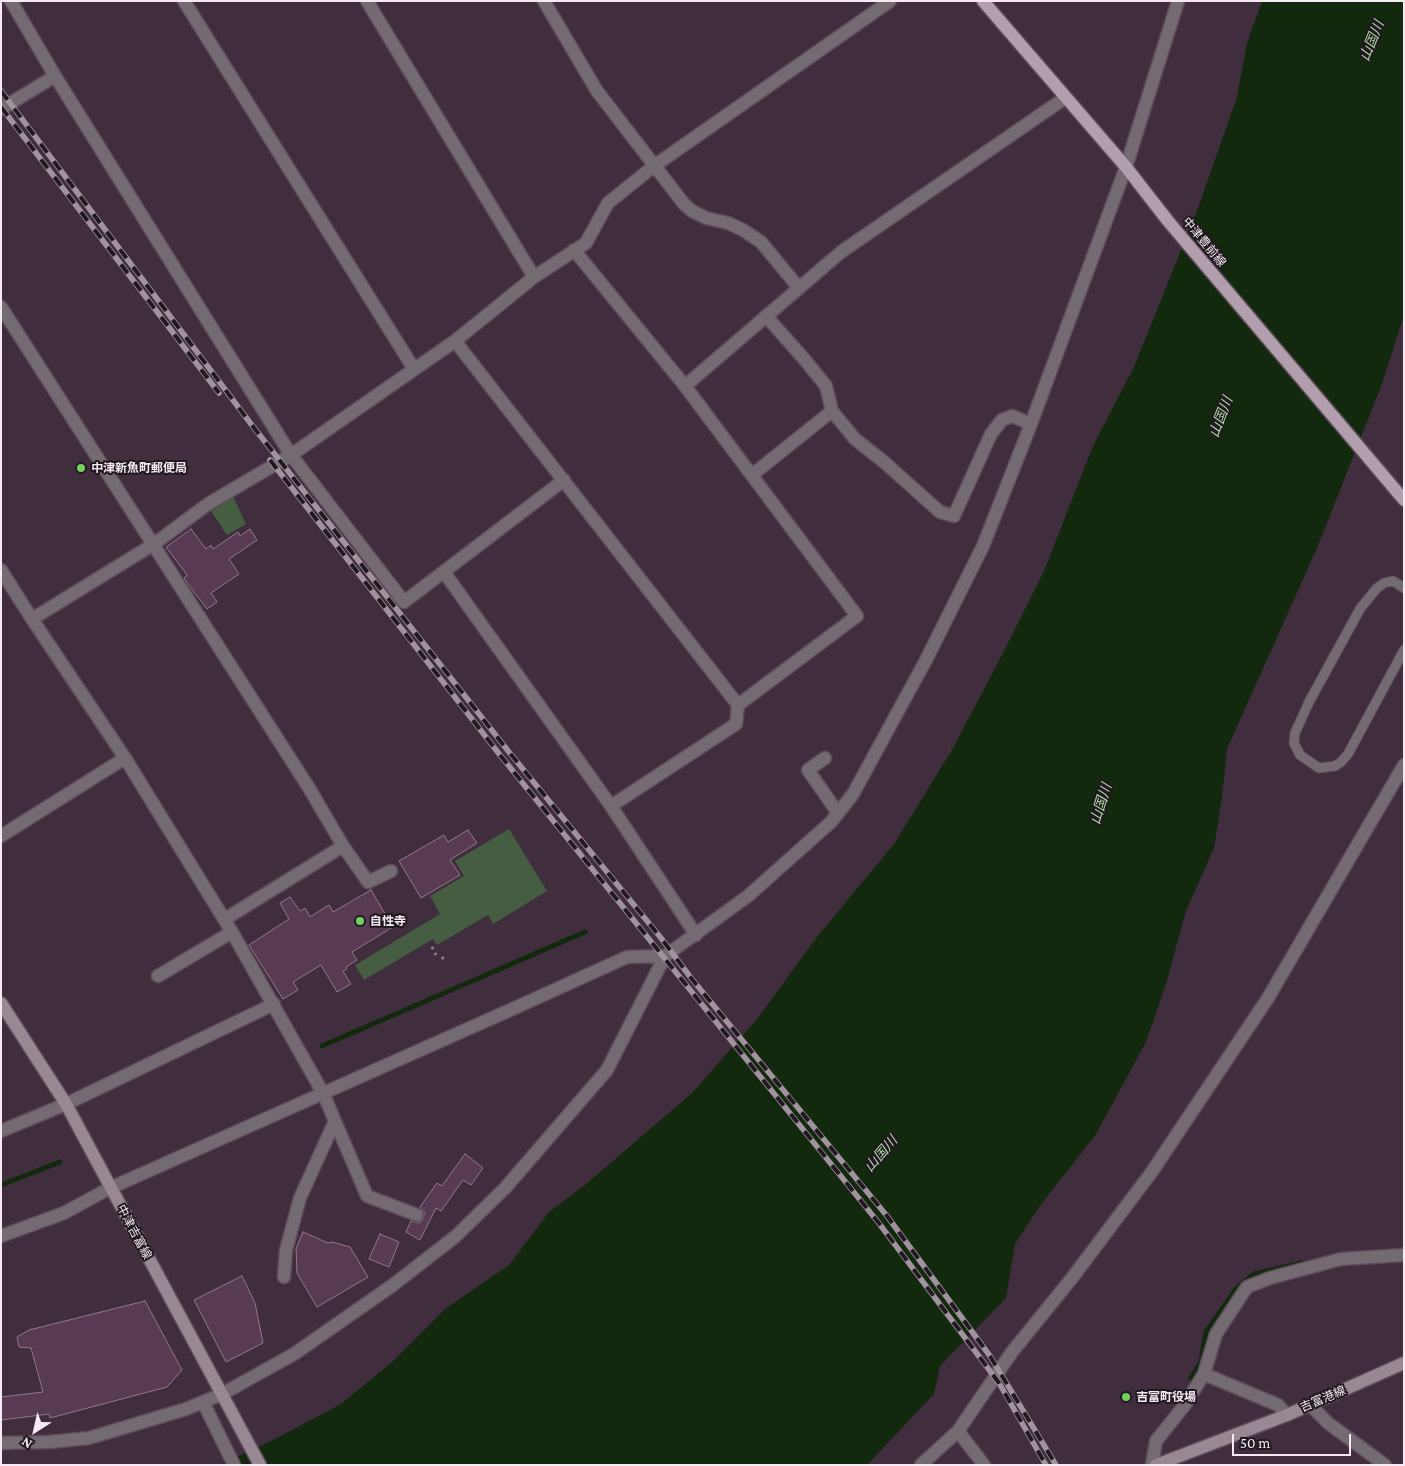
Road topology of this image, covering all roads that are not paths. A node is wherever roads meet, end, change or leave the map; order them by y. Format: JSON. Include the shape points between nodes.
{"nodes":[{"id":1,"x":11,"y":1,"type":"edge"},
{"id":2,"x":184,"y":1,"type":"edge"},
{"id":3,"x":367,"y":1,"type":"edge"},
{"id":4,"x":544,"y":1,"type":"edge"},
{"id":5,"x":890,"y":1,"type":"edge"},
{"id":6,"x":983,"y":1,"type":"edge"},
{"id":7,"x":1178,"y":1,"type":"edge"},
{"id":8,"x":55,"y":76,"type":"junction"},
{"id":9,"x":1065,"y":98,"type":"junction"},
{"id":10,"x":1,"y":110,"type":"edge"},
{"id":11,"x":654,"y":166,"type":"junction"},
{"id":12,"x":1126,"y":167,"type":"junction"},
{"id":13,"x":574,"y":250,"type":"junction"},
{"id":14,"x":534,"y":277,"type":"junction"},
{"id":15,"x":799,"y":288,"type":"junction"},
{"id":16,"x":1,"y":307,"type":"edge"},
{"id":17,"x":766,"y":316,"type":"junction"},
{"id":18,"x":455,"y":341,"type":"junction"},
{"id":19,"x":414,"y":369,"type":"junction"},
{"id":20,"x":685,"y":386,"type":"junction"},
{"id":21,"x":832,"y":411,"type":"junction"},
{"id":22,"x":1031,"y":424,"type":"junction"},
{"id":23,"x":291,"y":455,"type":"junction"},
{"id":24,"x":752,"y":475,"type":"junction"},
{"id":25,"x":564,"y":480,"type":"junction"},
{"id":26,"x":1404,"y":500,"type":"edge"},
{"id":27,"x":154,"y":544,"type":"junction"},
{"id":28,"x":1,"y":570,"type":"edge"},
{"id":29,"x":444,"y":572,"type":"junction"},
{"id":30,"x":1404,"y":588,"type":"edge"},
{"id":31,"x":32,"y":619,"type":"junction"},
{"id":32,"x":1404,"y":650,"type":"edge"},
{"id":33,"x":738,"y":705,"type":"junction"},
{"id":34,"x":125,"y":758,"type":"junction"},
{"id":35,"x":824,"y":758,"type":"dead end"},
{"id":36,"x":1404,"y":765,"type":"edge"},
{"id":37,"x":611,"y":806,"type":"junction"},
{"id":38,"x":838,"y":813,"type":"junction"},
{"id":39,"x":1,"y":836,"type":"edge"},
{"id":40,"x":343,"y":846,"type":"junction"},
{"id":41,"x":391,"y":871,"type":"dead end"},
{"id":42,"x":225,"y":920,"type":"junction"},
{"id":43,"x":232,"y":932,"type":"junction"},
{"id":44,"x":696,"y":935,"type":"junction"},
{"id":45,"x":665,"y":956,"type":"junction"},
{"id":46,"x":158,"y":976,"type":"dead end"},
{"id":47,"x":1,"y":1003,"type":"edge"},
{"id":48,"x":274,"y":1004,"type":"junction"},
{"id":49,"x":324,"y":1093,"type":"junction"},
{"id":50,"x":66,"y":1104,"type":"junction"},
{"id":51,"x":335,"y":1121,"type":"junction"},
{"id":52,"x":1,"y":1131,"type":"edge"},
{"id":53,"x":110,"y":1188,"type":"junction"},
{"id":54,"x":417,"y":1215,"type":"dead end"},
{"id":55,"x":1,"y":1236,"type":"edge"},
{"id":56,"x":1404,"y":1255,"type":"edge"},
{"id":57,"x":284,"y":1278,"type":"dead end"},
{"id":58,"x":1404,"y":1363,"type":"edge"},
{"id":59,"x":1204,"y":1374,"type":"junction"},
{"id":60,"x":222,"y":1394,"type":"junction"},
{"id":61,"x":203,"y":1402,"type":"junction"},
{"id":62,"x":1310,"y":1405,"type":"junction"},
{"id":63,"x":1287,"y":1415,"type":"junction"},
{"id":64,"x":958,"y":1432,"type":"junction"},
{"id":65,"x":1,"y":1443,"type":"edge"},
{"id":66,"x":234,"y":1465,"type":"edge"},
{"id":67,"x":260,"y":1465,"type":"edge"},
{"id":68,"x":921,"y":1465,"type":"edge"},
{"id":69,"x":984,"y":1465,"type":"edge"},
{"id":70,"x":1152,"y":1465,"type":"edge"},
{"id":71,"x":1156,"y":1465,"type":"edge"},
{"id":72,"x":1385,"y":1465,"type":"edge"}],
"edges":[{"from":1,"to":8,"type":"street"},
{"from":2,"to":19,"type":"street"},
{"from":3,"to":14,"type":"street"},
{"from":4,"to":11,"type":"street","via":[[597,91]]},
{"from":5,"to":11,"type":"street"},
{"from":6,"to":9,"type":"main road","name":"中津豊前線"},
{"from":7,"to":12,"type":"street"},
{"from":8,"to":10,"type":"street"},
{"from":8,"to":23,"type":"street"},
{"from":9,"to":12,"type":"main road","name":"中津豊前線"},
{"from":9,"to":15,"type":"street","via":[[841,252]]},
{"from":11,"to":13,"type":"street","via":[[608,203],[586,243]]},
{"from":11,"to":15,"type":"street","via":[[692,211],[728,223],[761,242]]},
{"from":12,"to":22,"type":"street"},
{"from":12,"to":26,"type":"main road","name":"中津豊前線"},
{"from":13,"to":14,"type":"street"},
{"from":13,"to":20,"type":"street"},
{"from":14,"to":18,"type":"street"},
{"from":15,"to":17,"type":"street"},
{"from":16,"to":27,"type":"street"},
{"from":17,"to":20,"type":"street"},
{"from":17,"to":21,"type":"street","via":[[826,386]]},
{"from":18,"to":19,"type":"street"},
{"from":18,"to":25,"type":"street"},
{"from":19,"to":23,"type":"street"},
{"from":20,"to":24,"type":"street"},
{"from":21,"to":22,"type":"street","via":[[855,439],[940,512],[954,516],[991,434],[1002,420],[1012,416]]},
{"from":21,"to":24,"type":"street"},
{"from":22,"to":38,"type":"street","via":[[983,546],[926,660],[853,794]]},
{"from":23,"to":27,"type":"street","via":[[208,504]]},
{"from":23,"to":29,"type":"street","via":[[404,602]]},
{"from":24,"to":33,"type":"street","via":[[857,616]]},
{"from":25,"to":29,"type":"street"},
{"from":25,"to":33,"type":"street"},
{"from":27,"to":31,"type":"street"},
{"from":27,"to":40,"type":"street"},
{"from":28,"to":31,"type":"street"},
{"from":29,"to":37,"type":"street"},
{"from":30,"to":32,"type":"lane","via":[[1393,581],[1384,583],[1360,609],[1295,734],[1294,743],[1300,755],[1319,768],[1341,762]]},
{"from":31,"to":34,"type":"street"},
{"from":33,"to":37,"type":"street","via":[[736,724]]},
{"from":34,"to":39,"type":"street"},
{"from":34,"to":42,"type":"street"},
{"from":35,"to":38,"type":"street","via":[[808,770]]},
{"from":36,"to":64,"type":"street","via":[[1242,1038],[1151,1173],[1012,1352]]},
{"from":37,"to":44,"type":"street"},
{"from":38,"to":44,"type":"street","via":[[748,896]]},
{"from":40,"to":41,"type":"street","via":[[368,882]]},
{"from":40,"to":42,"type":"street"},
{"from":42,"to":43,"type":"street"},
{"from":43,"to":46,"type":"street"},
{"from":43,"to":48,"type":"street"},
{"from":44,"to":45,"type":"street"},
{"from":45,"to":49,"type":"street","via":[[627,957]]},
{"from":45,"to":60,"type":"street","via":[[607,1070],[506,1187],[456,1236],[393,1285],[294,1354]]},
{"from":47,"to":50,"type":"main road","name":"中津吉富線"},
{"from":48,"to":49,"type":"street"},
{"from":48,"to":50,"type":"street"},
{"from":49,"to":51,"type":"street"},
{"from":49,"to":53,"type":"street"},
{"from":50,"to":52,"type":"street"},
{"from":50,"to":53,"type":"main road","name":"中津吉富線"},
{"from":51,"to":54,"type":"street","via":[[367,1196]]},
{"from":51,"to":57,"type":"street","via":[[300,1198],[286,1250]]},
{"from":53,"to":55,"type":"street","via":[[64,1212]]},
{"from":53,"to":60,"type":"main road","name":"中津吉富線"},
{"from":56,"to":59,"type":"street","via":[[1341,1259],[1247,1287],[1216,1334]]},
{"from":58,"to":62,"type":"main road","name":"吉富港線"},
{"from":59,"to":63,"type":"street","via":[[1278,1405]]},
{"from":59,"to":70,"type":"street","via":[[1156,1441]]},
{"from":60,"to":61,"type":"street"},
{"from":60,"to":67,"type":"main road","name":"中津吉富線"},
{"from":61,"to":65,"type":"street","via":[[90,1438]]},
{"from":61,"to":66,"type":"street"},
{"from":62,"to":63,"type":"main road","name":"吉富港線"},
{"from":62,"to":72,"type":"street","via":[[1328,1423]]},
{"from":63,"to":71,"type":"main road","name":"吉富港線"},
{"from":64,"to":68,"type":"street"},
{"from":64,"to":69,"type":"street"}]}
